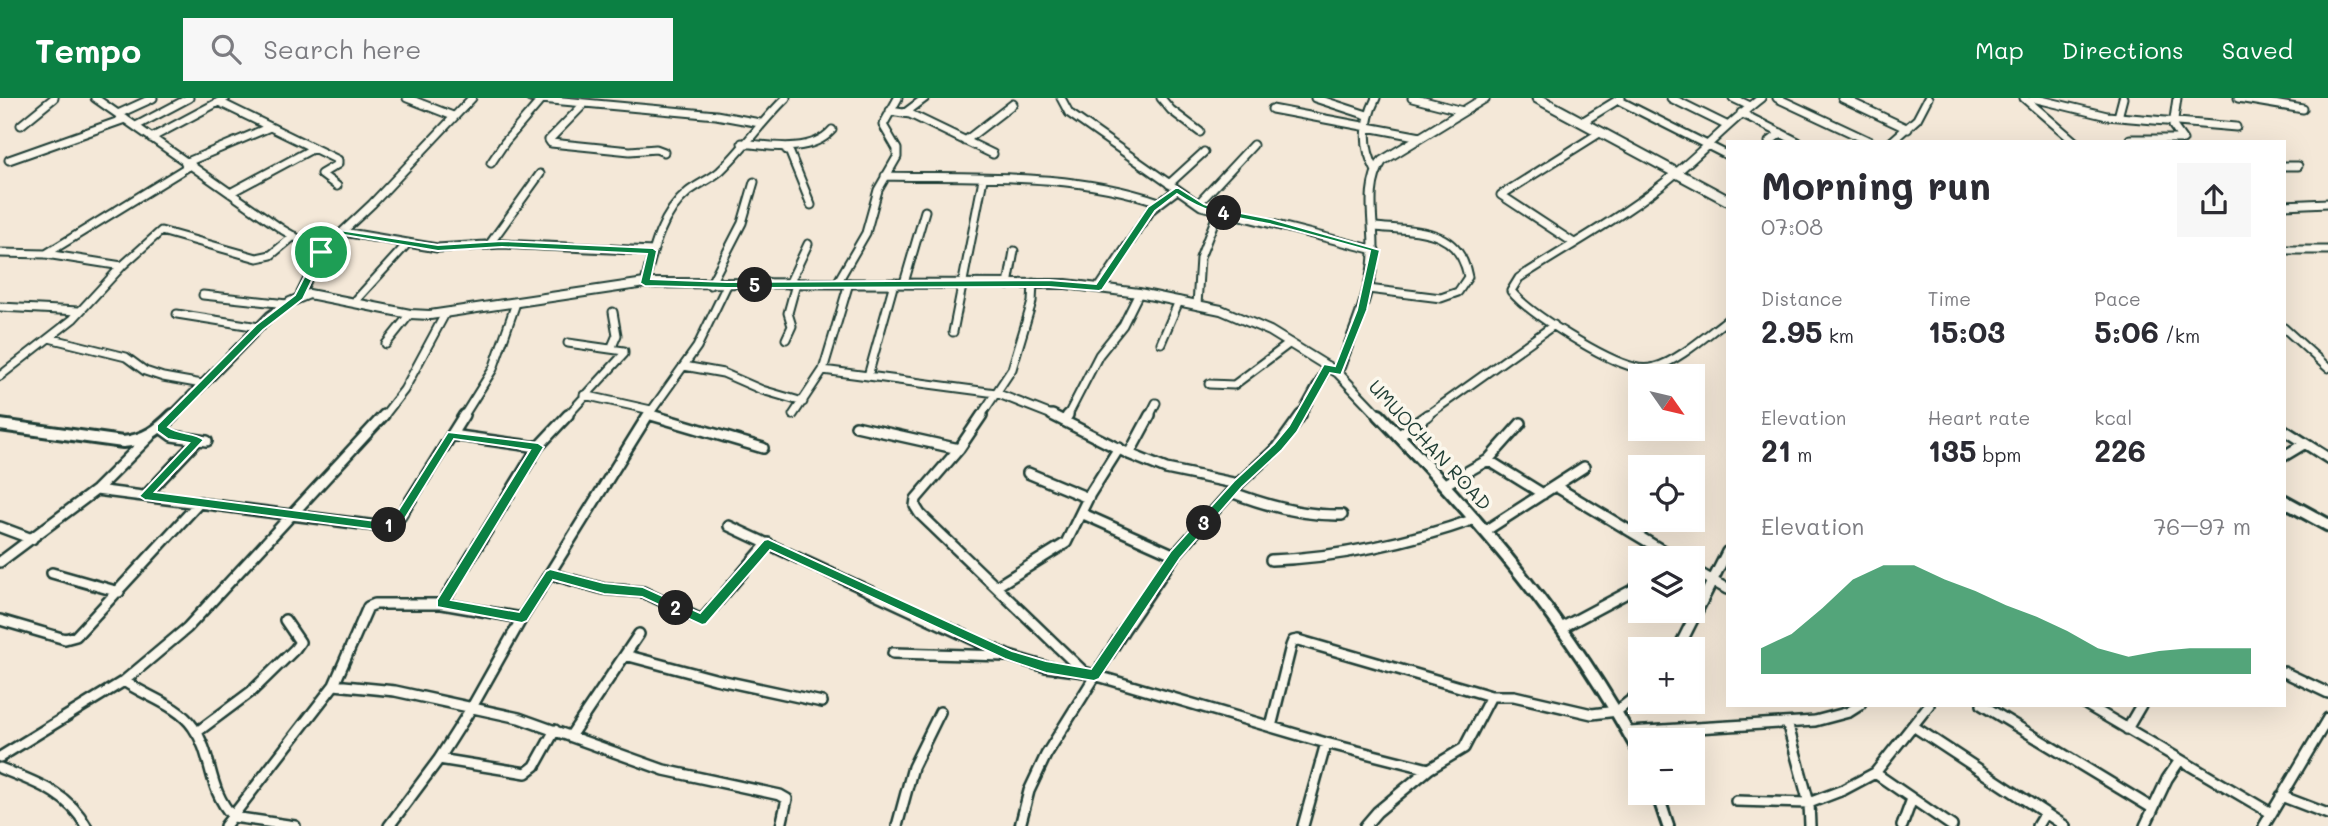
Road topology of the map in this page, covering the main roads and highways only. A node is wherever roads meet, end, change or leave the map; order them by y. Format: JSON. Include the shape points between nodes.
{"nodes":[{"id":1,"x":1537,"y":98,"type":"edge"},
{"id":2,"x":1726,"y":199,"type":"edge"},
{"id":3,"x":2286,"y":503,"type":"edge"},
{"id":4,"x":2328,"y":525,"type":"edge"}],
"edges":[{"from":1,"to":2,"type":"main road"},
{"from":3,"to":4,"type":"main road"}]}
